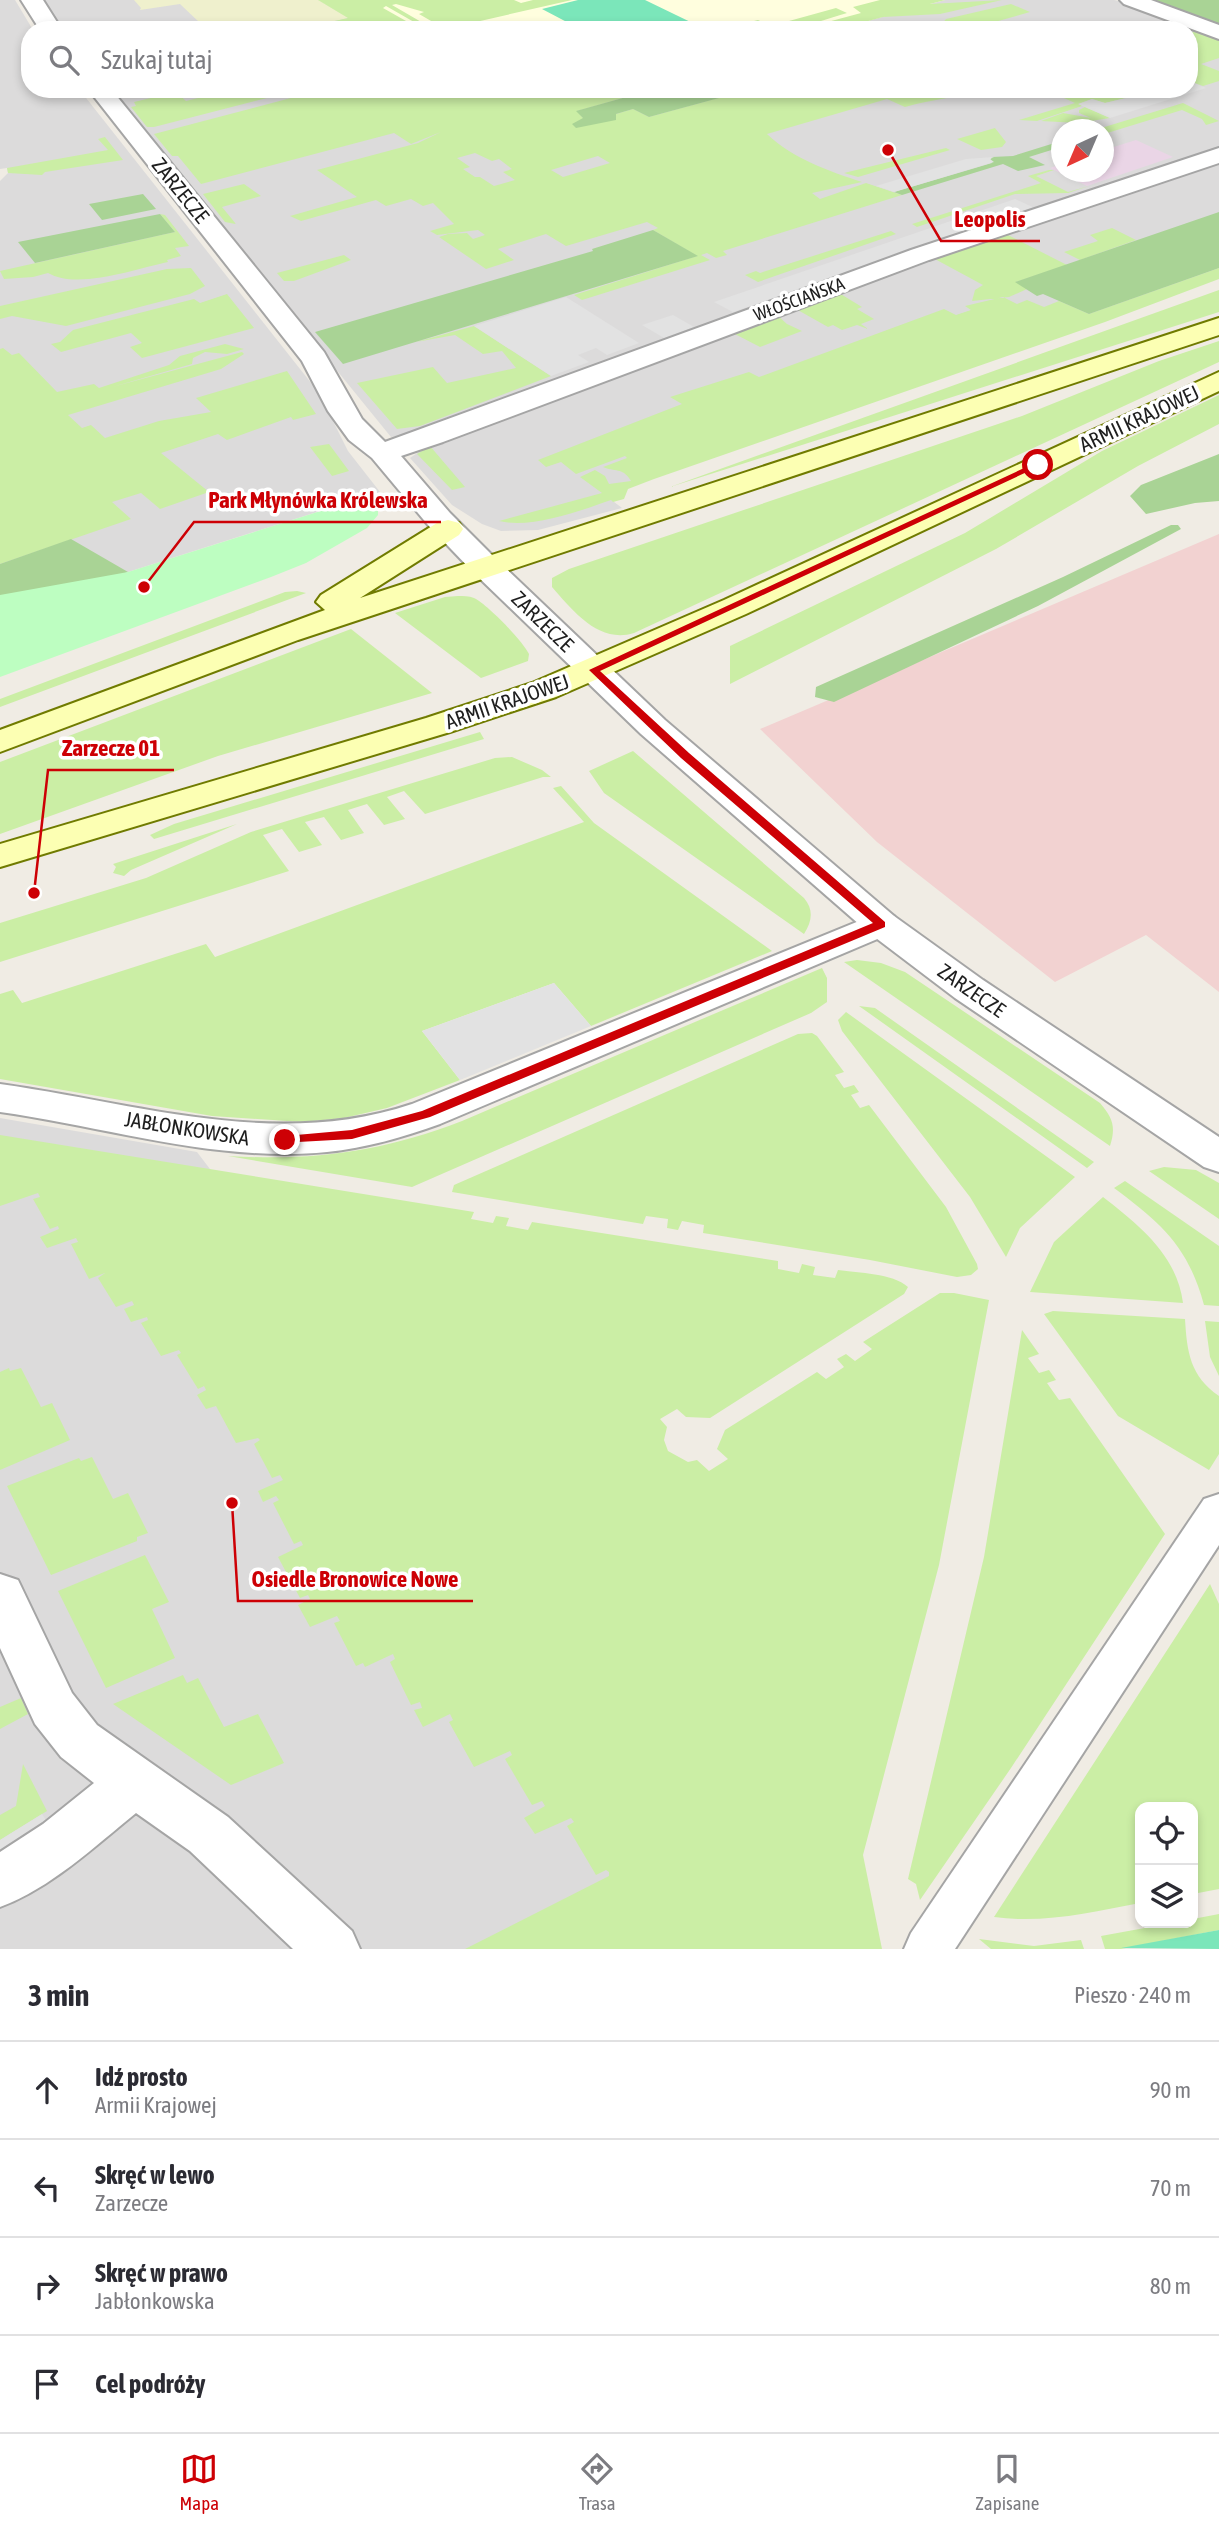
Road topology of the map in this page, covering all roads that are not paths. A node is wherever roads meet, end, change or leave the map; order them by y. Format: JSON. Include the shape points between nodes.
{"nodes":[{"id":1,"x":32,"y":0,"type":"edge"},
{"id":2,"x":1131,"y":0,"type":"edge"},
{"id":3,"x":45,"y":21,"type":"edge"},
{"id":4,"x":1189,"y":21,"type":"edge"},
{"id":5,"x":1198,"y":24,"type":"edge"},
{"id":6,"x":1219,"y":32,"type":"edge"},
{"id":7,"x":106,"y":98,"type":"edge"},
{"id":8,"x":1219,"y":155,"type":"edge"},
{"id":9,"x":1219,"y":326,"type":"edge"},
{"id":10,"x":1219,"y":380,"type":"edge"},
{"id":11,"x":382,"y":452,"type":"junction"},
{"id":12,"x":448,"y":528,"type":"junction"},
{"id":13,"x":485,"y":566,"type":"junction"},
{"id":14,"x":287,"y":633,"type":"junction"},
{"id":15,"x":594,"y":670,"type":"junction"},
{"id":16,"x":0,"y":742,"type":"edge"},
{"id":17,"x":0,"y":856,"type":"edge"},
{"id":18,"x":881,"y":924,"type":"junction"},
{"id":19,"x":0,"y":1098,"type":"edge"},
{"id":20,"x":1219,"y":1157,"type":"edge"},
{"id":21,"x":1219,"y":1511,"type":"edge"},
{"id":22,"x":0,"y":1594,"type":"edge"},
{"id":23,"x":134,"y":1782,"type":"junction"},
{"id":24,"x":0,"y":1882,"type":"edge"},
{"id":25,"x":332,"y":1949,"type":"edge"},
{"id":26,"x":928,"y":1949,"type":"edge"}],
"edges":[{"from":1,"to":3,"type":"street"},
{"from":2,"to":4,"type":"street"},
{"from":5,"to":6,"type":"street"},
{"from":7,"to":11,"type":"street","name":"ZARZECZE","via":[[314,358],[353,430]]},
{"from":8,"to":11,"type":"street","name":"WŁOŚCIAŃSKA","via":[[908,259]]},
{"from":9,"to":13,"type":"main road"},
{"from":10,"to":15,"type":"main road","name":"ARMII KRAJOWEJ"},
{"from":11,"to":12,"type":"street","name":"ZARZECZE"},
{"from":12,"to":13,"type":"street","name":"ZARZECZE"},
{"from":12,"to":14,"type":"main road"},
{"from":13,"to":14,"type":"main road"},
{"from":13,"to":15,"type":"street","name":"ZARZECZE"},
{"from":14,"to":16,"type":"main road"},
{"from":15,"to":17,"type":"main road","name":"ARMII KRAJOWEJ","via":[[490,709]]},
{"from":15,"to":18,"type":"street","name":"ZARZECZE"},
{"from":18,"to":19,"type":"street","name":"JABŁONKOWSKA","via":[[426,1114],[352,1135],[285,1140],[224,1136]]},
{"from":18,"to":20,"type":"street","name":"ZARZECZE","via":[[969,989]]},
{"from":21,"to":26,"type":"street"},
{"from":22,"to":23,"type":"street","via":[[53,1708],[79,1741]]},
{"from":23,"to":24,"type":"street","via":[[62,1841]]},
{"from":23,"to":25,"type":"street","via":[[209,1833]]}]}
